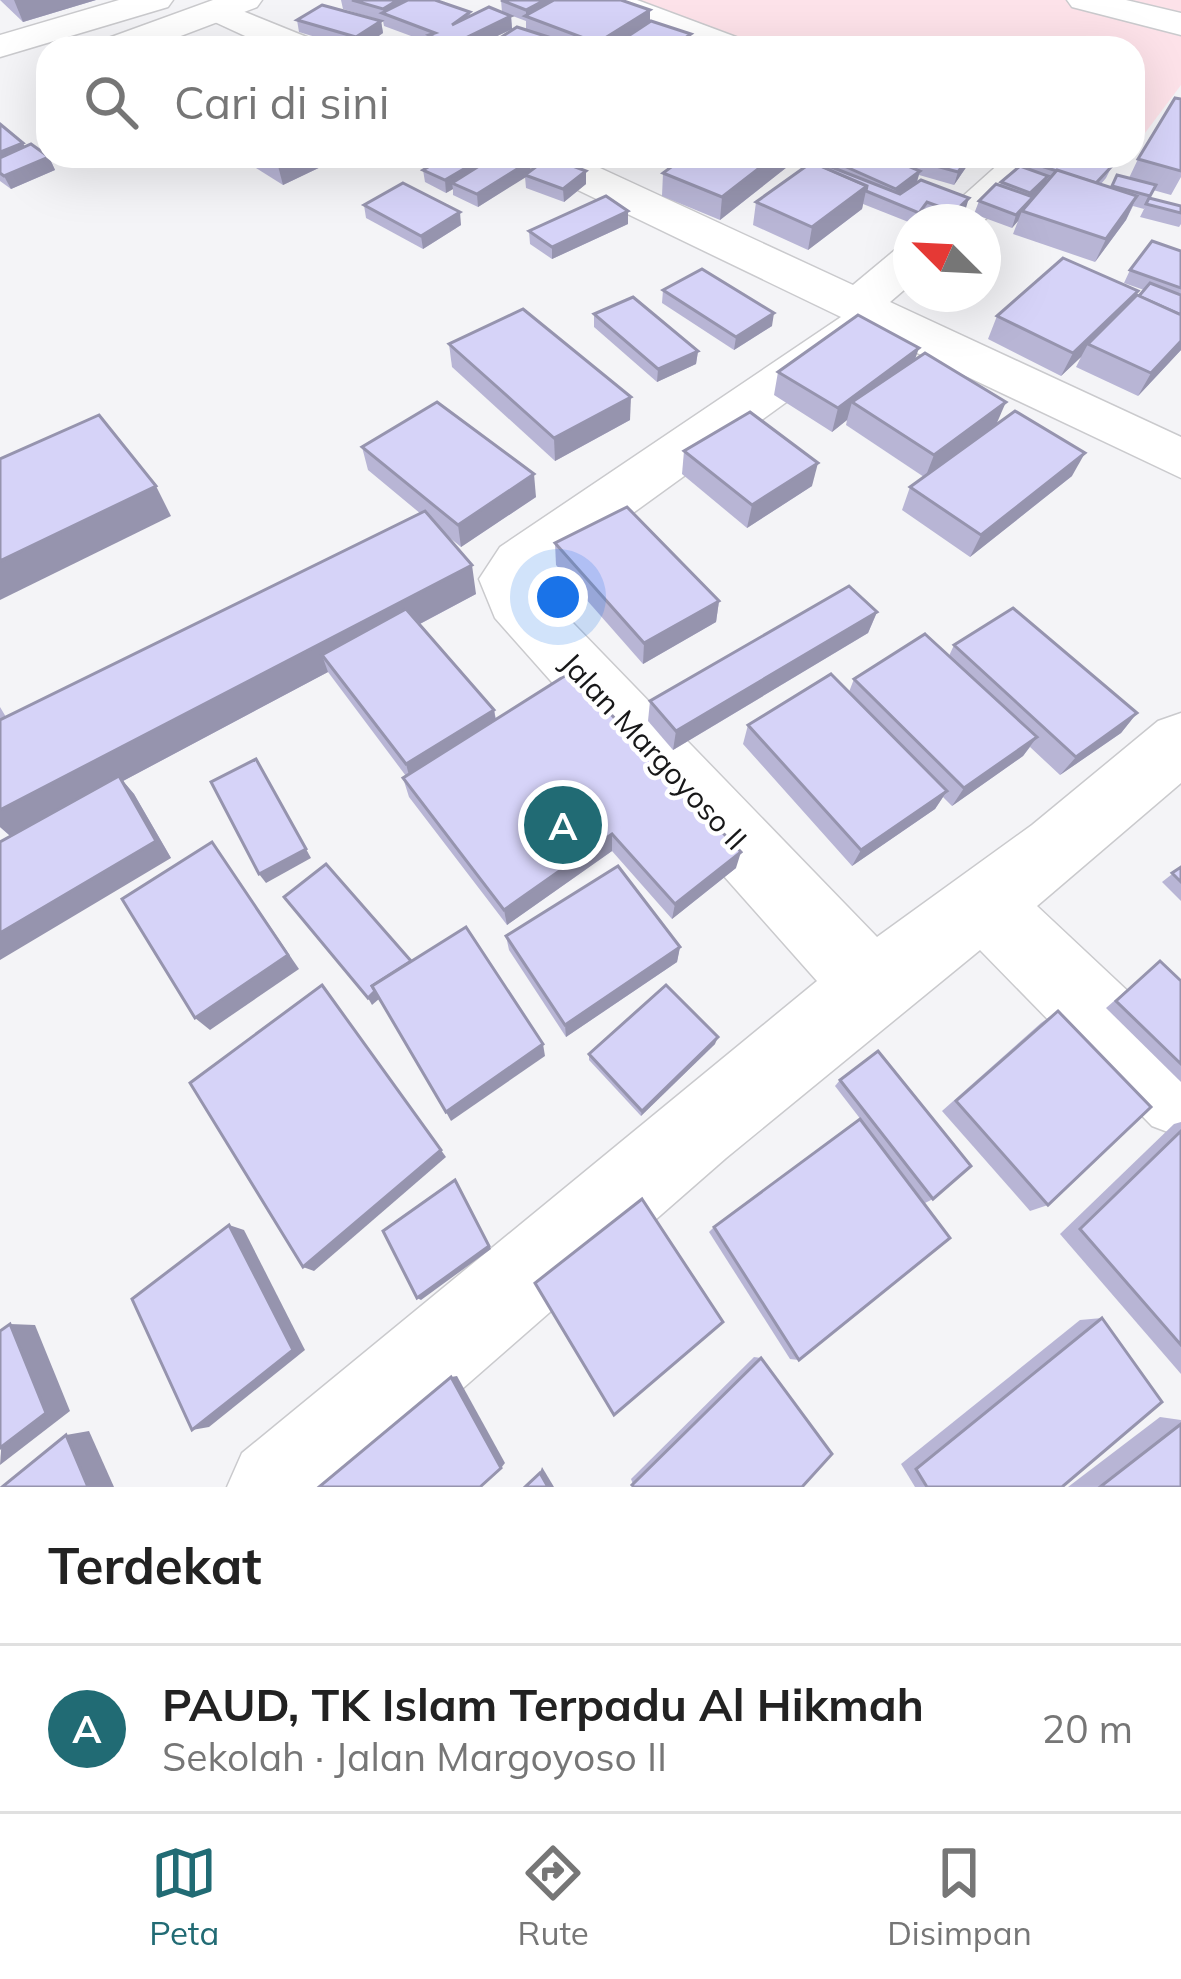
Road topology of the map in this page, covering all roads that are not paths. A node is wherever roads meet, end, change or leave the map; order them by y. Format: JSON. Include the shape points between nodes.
{"nodes":[{"id":1,"x":606,"y":0,"type":"edge"},
{"id":2,"x":1084,"y":0,"type":"edge"},
{"id":3,"x":148,"y":1,"type":"edge"},
{"id":4,"x":231,"y":6,"type":"edge"},
{"id":5,"x":1181,"y":24,"type":"edge"},
{"id":6,"x":674,"y":27,"type":"junction"},
{"id":7,"x":149,"y":36,"type":"edge"},
{"id":8,"x":281,"y":36,"type":"edge"},
{"id":9,"x":658,"y":36,"type":"edge"},
{"id":10,"x":698,"y":36,"type":"edge"},
{"id":11,"x":0,"y":46,"type":"edge"},
{"id":12,"x":566,"y":168,"type":"edge"},
{"id":13,"x":1019,"y":168,"type":"edge"},
{"id":14,"x":977,"y":204,"type":"edge"},
{"id":15,"x":893,"y":280,"type":"edge"},
{"id":16,"x":867,"y":310,"type":"junction"},
{"id":17,"x":1181,"y":459,"type":"edge"},
{"id":18,"x":1181,"y":741,"type":"edge"},
{"id":19,"x":985,"y":905,"type":"junction"},
{"id":20,"x":872,"y":986,"type":"junction"},
{"id":21,"x":1181,"y":1097,"type":"edge"},
{"id":22,"x":276,"y":1487,"type":"edge"}],
"edges":[{"from":1,"to":6,"type":"main road"},
{"from":2,"to":5,"type":"main road"},
{"from":3,"to":11,"type":"main road"},
{"from":4,"to":7,"type":"main road"},
{"from":4,"to":8,"type":"main road"},
{"from":6,"to":9,"type":"main road"},
{"from":6,"to":10,"type":"main road"},
{"from":12,"to":16,"type":"main road"},
{"from":13,"to":14,"type":"main road"},
{"from":15,"to":16,"type":"main road"},
{"from":16,"to":17,"type":"main road"},
{"from":16,"to":20,"type":"main road","name":"Jalan Margoyoso II","via":[[520,562],[509,580],[516,602]]},
{"from":18,"to":19,"type":"main road"},
{"from":19,"to":20,"type":"main road"},
{"from":19,"to":21,"type":"main road"},
{"from":20,"to":22,"type":"main road"}]}
